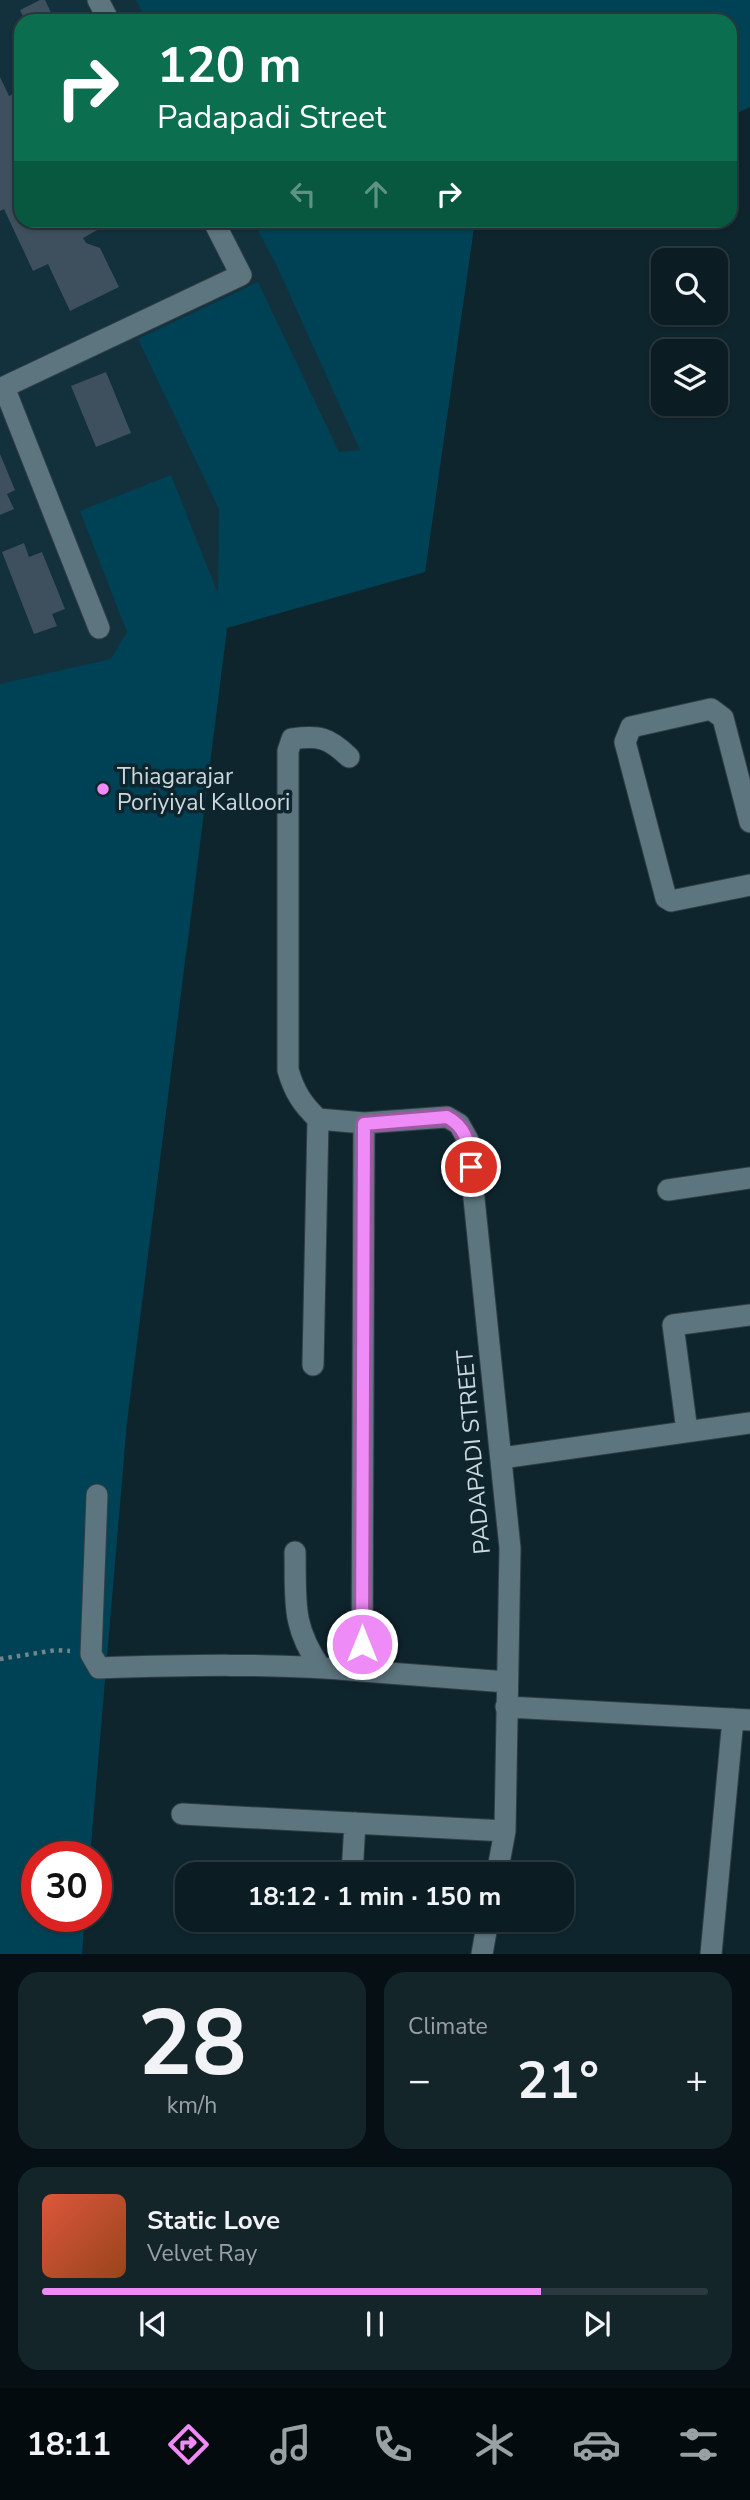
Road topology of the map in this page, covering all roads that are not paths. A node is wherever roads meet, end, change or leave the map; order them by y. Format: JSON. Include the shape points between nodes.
{"nodes":[{"id":1,"x":217,"y":228,"type":"edge"},
{"id":2,"x":99,"y":628,"type":"dead end"},
{"id":3,"x":349,"y":757,"type":"dead end"},
{"id":4,"x":750,"y":822,"type":"edge"},
{"id":5,"x":750,"y":885,"type":"edge"},
{"id":6,"x":318,"y":1119,"type":"junction"},
{"id":7,"x":364,"y":1124,"type":"junction"},
{"id":8,"x":750,"y":1178,"type":"edge"},
{"id":9,"x":668,"y":1190,"type":"dead end"},
{"id":10,"x":750,"y":1315,"type":"edge"},
{"id":11,"x":313,"y":1365,"type":"dead end"},
{"id":12,"x":750,"y":1423,"type":"edge"},
{"id":13,"x":687,"y":1431,"type":"junction"},
{"id":14,"x":502,"y":1458,"type":"junction"},
{"id":15,"x":97,"y":1495,"type":"dead end"},
{"id":16,"x":295,"y":1552,"type":"dead end"},
{"id":17,"x":320,"y":1667,"type":"junction"},
{"id":18,"x":362,"y":1671,"type":"junction"},
{"id":19,"x":507,"y":1682,"type":"junction"},
{"id":20,"x":506,"y":1707,"type":"junction"},
{"id":21,"x":741,"y":1720,"type":"edge"},
{"id":22,"x":182,"y":1814,"type":"dead end"},
{"id":23,"x":355,"y":1823,"type":"junction"},
{"id":24,"x":505,"y":1831,"type":"junction"},
{"id":25,"x":353,"y":1862,"type":"edge"},
{"id":26,"x":499,"y":1862,"type":"edge"},
{"id":27,"x":486,"y":1932,"type":"edge"},
{"id":28,"x":482,"y":1954,"type":"edge"},
{"id":29,"x":710,"y":1954,"type":"edge"}],
"edges":[{"from":1,"to":2,"type":"street","via":[[241,275],[4,387]]},
{"from":3,"to":6,"type":"street","via":[[334,742],[314,736],[292,739],[288,751],[288,1070],[303,1104]]},
{"from":4,"to":5,"type":"street","via":[[719,712],[711,709],[631,727],[625,742],[666,898],[671,901]]},
{"from":6,"to":7,"type":"street"},
{"from":6,"to":11,"type":"street"},
{"from":7,"to":14,"type":"street","name":"PADAPADI STREET","via":[[447,1117],[459,1124],[468,1140]]},
{"from":7,"to":18,"type":"street"},
{"from":8,"to":9,"type":"street"},
{"from":10,"to":13,"type":"street","via":[[673,1325]]},
{"from":12,"to":13,"type":"street"},
{"from":13,"to":14,"type":"street"},
{"from":14,"to":19,"type":"street","name":"PADAPADI STREET","via":[[510,1548]]},
{"from":15,"to":17,"type":"street","via":[[91,1654],[99,1668]]},
{"from":16,"to":17,"type":"street","via":[[296,1619]]},
{"from":17,"to":18,"type":"street"},
{"from":18,"to":19,"type":"street"},
{"from":19,"to":20,"type":"street","name":"PADAPADI STREET"},
{"from":20,"to":21,"type":"street"},
{"from":20,"to":24,"type":"street","name":"PADAPADI STREET"},
{"from":21,"to":29,"type":"street"},
{"from":22,"to":23,"type":"street"},
{"from":23,"to":24,"type":"street"},
{"from":23,"to":25,"type":"street"},
{"from":24,"to":26,"type":"street","name":"PADAPADI STREET"},
{"from":27,"to":28,"type":"street"}]}
